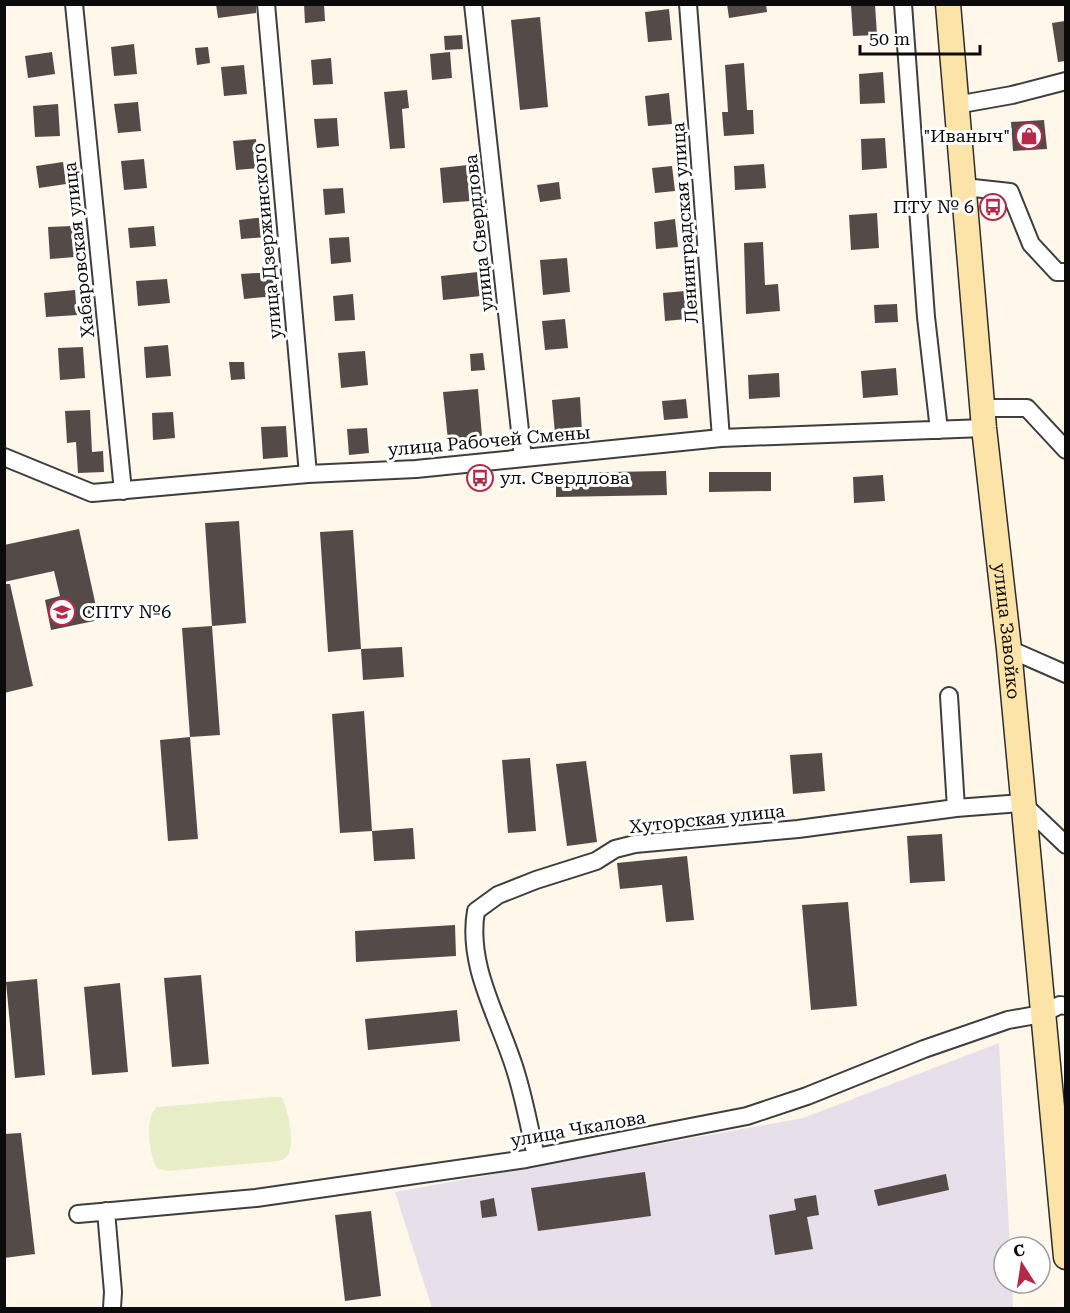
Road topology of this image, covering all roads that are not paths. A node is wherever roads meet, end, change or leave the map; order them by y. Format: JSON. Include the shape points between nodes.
{"nodes":[{"id":1,"x":74,"y":4,"type":"edge"},
{"id":2,"x":266,"y":4,"type":"edge"},
{"id":3,"x":472,"y":4,"type":"edge"},
{"id":4,"x":688,"y":4,"type":"edge"},
{"id":5,"x":903,"y":4,"type":"edge"},
{"id":6,"x":948,"y":4,"type":"edge"},
{"id":7,"x":1065,"y":81,"type":"edge"},
{"id":8,"x":956,"y":105,"type":"junction"},
{"id":9,"x":964,"y":187,"type":"junction"},
{"id":10,"x":1065,"y":272,"type":"edge"},
{"id":11,"x":983,"y":418,"type":"junction"},
{"id":12,"x":939,"y":430,"type":"junction"},
{"id":13,"x":721,"y":438,"type":"junction"},
{"id":14,"x":1065,"y":450,"type":"edge"},
{"id":15,"x":4,"y":457,"type":"edge"},
{"id":16,"x":523,"y":458,"type":"junction"},
{"id":17,"x":308,"y":474,"type":"junction"},
{"id":18,"x":123,"y":491,"type":"junction"},
{"id":19,"x":1009,"y":649,"type":"junction"},
{"id":20,"x":1065,"y":674,"type":"edge"},
{"id":21,"x":949,"y":696,"type":"dead end"},
{"id":22,"x":1022,"y":803,"type":"junction"},
{"id":23,"x":956,"y":808,"type":"junction"},
{"id":24,"x":1065,"y":845,"type":"edge"},
{"id":25,"x":1065,"y":1006,"type":"edge"},
{"id":26,"x":1042,"y":1014,"type":"junction"},
{"id":27,"x":536,"y":1157,"type":"junction"},
{"id":28,"x":106,"y":1212,"type":"junction"},
{"id":29,"x":78,"y":1214,"type":"dead end"},
{"id":30,"x":1065,"y":1257,"type":"edge"},
{"id":31,"x":112,"y":1308,"type":"edge"}],
"edges":[{"from":1,"to":18,"type":"street","name":"Хабаровская улица"},
{"from":2,"to":17,"type":"street","name":"улица Дзержинского"},
{"from":3,"to":16,"type":"street","name":"улица Свердлова"},
{"from":4,"to":13,"type":"street","name":"Ленинградская улица"},
{"from":5,"to":12,"type":"street","via":[[926,317]]},
{"from":6,"to":8,"type":"main road","name":"улица Завойко"},
{"from":7,"to":8,"type":"street"},
{"from":8,"to":9,"type":"main road","name":"улица Завойко"},
{"from":9,"to":10,"type":"street","via":[[1010,192],[1031,244],[1057,272]]},
{"from":9,"to":11,"type":"main road","name":"улица Завойко"},
{"from":11,"to":12,"type":"street","name":"улица Рабочей Смены"},
{"from":11,"to":14,"type":"street","name":"улица Рабочей Смены","via":[[1026,408]]},
{"from":11,"to":19,"type":"main road","name":"улица Завойко"},
{"from":12,"to":13,"type":"street","name":"улица Рабочей Смены"},
{"from":13,"to":16,"type":"street","name":"улица Рабочей Смены"},
{"from":15,"to":18,"type":"street","name":"улица Рабочей Смены","via":[[92,493]]},
{"from":16,"to":17,"type":"street","name":"улица Рабочей Смены","via":[[416,469]]},
{"from":17,"to":18,"type":"street","name":"улица Рабочей Смены"},
{"from":19,"to":20,"type":"street"},
{"from":19,"to":22,"type":"main road","name":"улица Завойко"},
{"from":21,"to":23,"type":"street"},
{"from":22,"to":23,"type":"street"},
{"from":22,"to":24,"type":"street"},
{"from":22,"to":26,"type":"main road","name":"улица Завойко"},
{"from":23,"to":27,"type":"street","name":"Хуторская улица","via":[[787,830],[634,843],[596,861],[498,895],[476,912],[473,929],[479,968],[518,1076]]},
{"from":25,"to":26,"type":"street","name":"улица Чкалова"},
{"from":26,"to":27,"type":"street","name":"улица Чкалова","via":[[1008,1020],[934,1045],[747,1116]]},
{"from":26,"to":30,"type":"main road","name":"улица Завойко"},
{"from":27,"to":28,"type":"street","name":"улица Чкалова","via":[[256,1198]]},
{"from":28,"to":29,"type":"street","name":"улица Чкалова"},
{"from":28,"to":31,"type":"street"}]}
